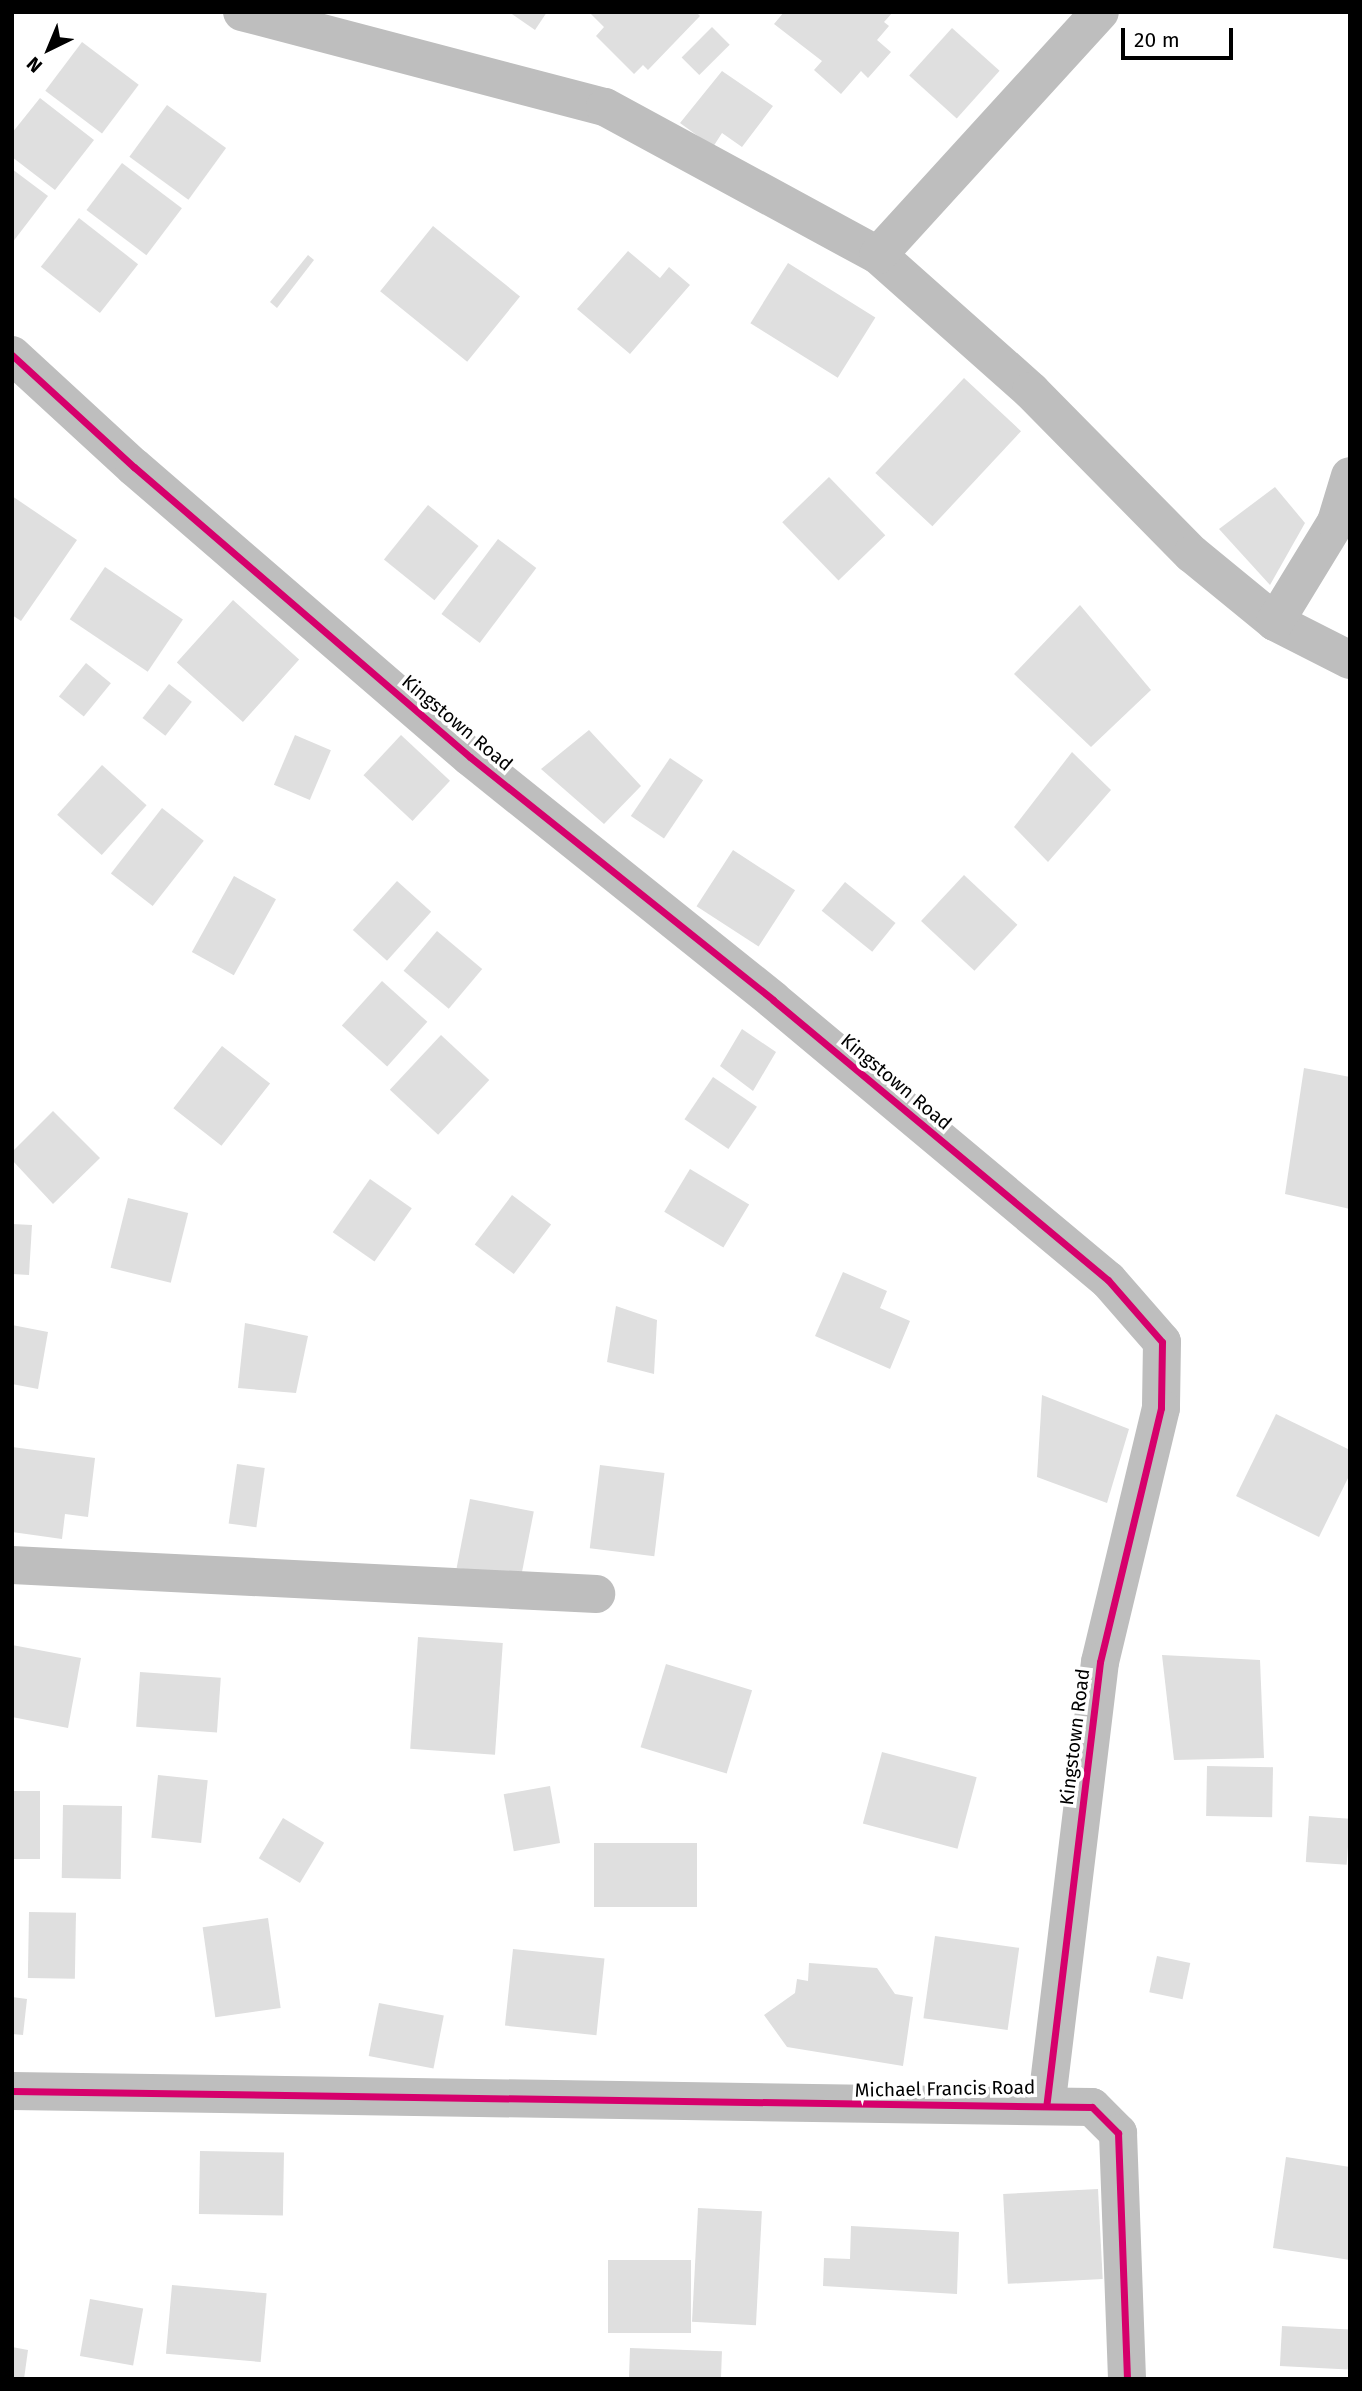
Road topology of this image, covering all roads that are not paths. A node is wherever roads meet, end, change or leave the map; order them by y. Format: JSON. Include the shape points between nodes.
{"nodes":[{"id":1,"x":242,"y":12,"type":"edge"},
{"id":2,"x":1100,"y":12,"type":"edge"},
{"id":3,"x":344,"y":23,"type":"edge"},
{"id":4,"x":878,"y":255,"type":"junction"},
{"id":5,"x":12,"y":355,"type":"edge"},
{"id":6,"x":1350,"y":476,"type":"edge"},
{"id":7,"x":1275,"y":622,"type":"junction"},
{"id":8,"x":1350,"y":660,"type":"edge"},
{"id":9,"x":12,"y":1565,"type":"edge"},
{"id":10,"x":596,"y":1594,"type":"dead end"},
{"id":11,"x":12,"y":2091,"type":"edge"},
{"id":12,"x":1047,"y":2103,"type":"junction"},
{"id":13,"x":1127,"y":2379,"type":"edge"}],
"edges":[{"from":1,"to":3,"type":"street"},
{"from":2,"to":4,"type":"street"},
{"from":3,"to":4,"type":"street","via":[[605,107]]},
{"from":4,"to":7,"type":"street","via":[[1031,391],[1192,554]]},
{"from":5,"to":12,"type":"street","name":"Kingstown Road","via":[[134,467],[470,757],[784,1009],[1108,1280],[1162,1342],[1161,1408],[1100,1662]]},
{"from":6,"to":7,"type":"street","via":[[1336,522]]},
{"from":7,"to":8,"type":"street"},
{"from":9,"to":10,"type":"street"},
{"from":11,"to":12,"type":"street","name":"Michael Francis Road","via":[[776,2106]]},
{"from":12,"to":13,"type":"street","name":"Michael Francis Road","via":[[1092,2107],[1118,2133]]}]}
